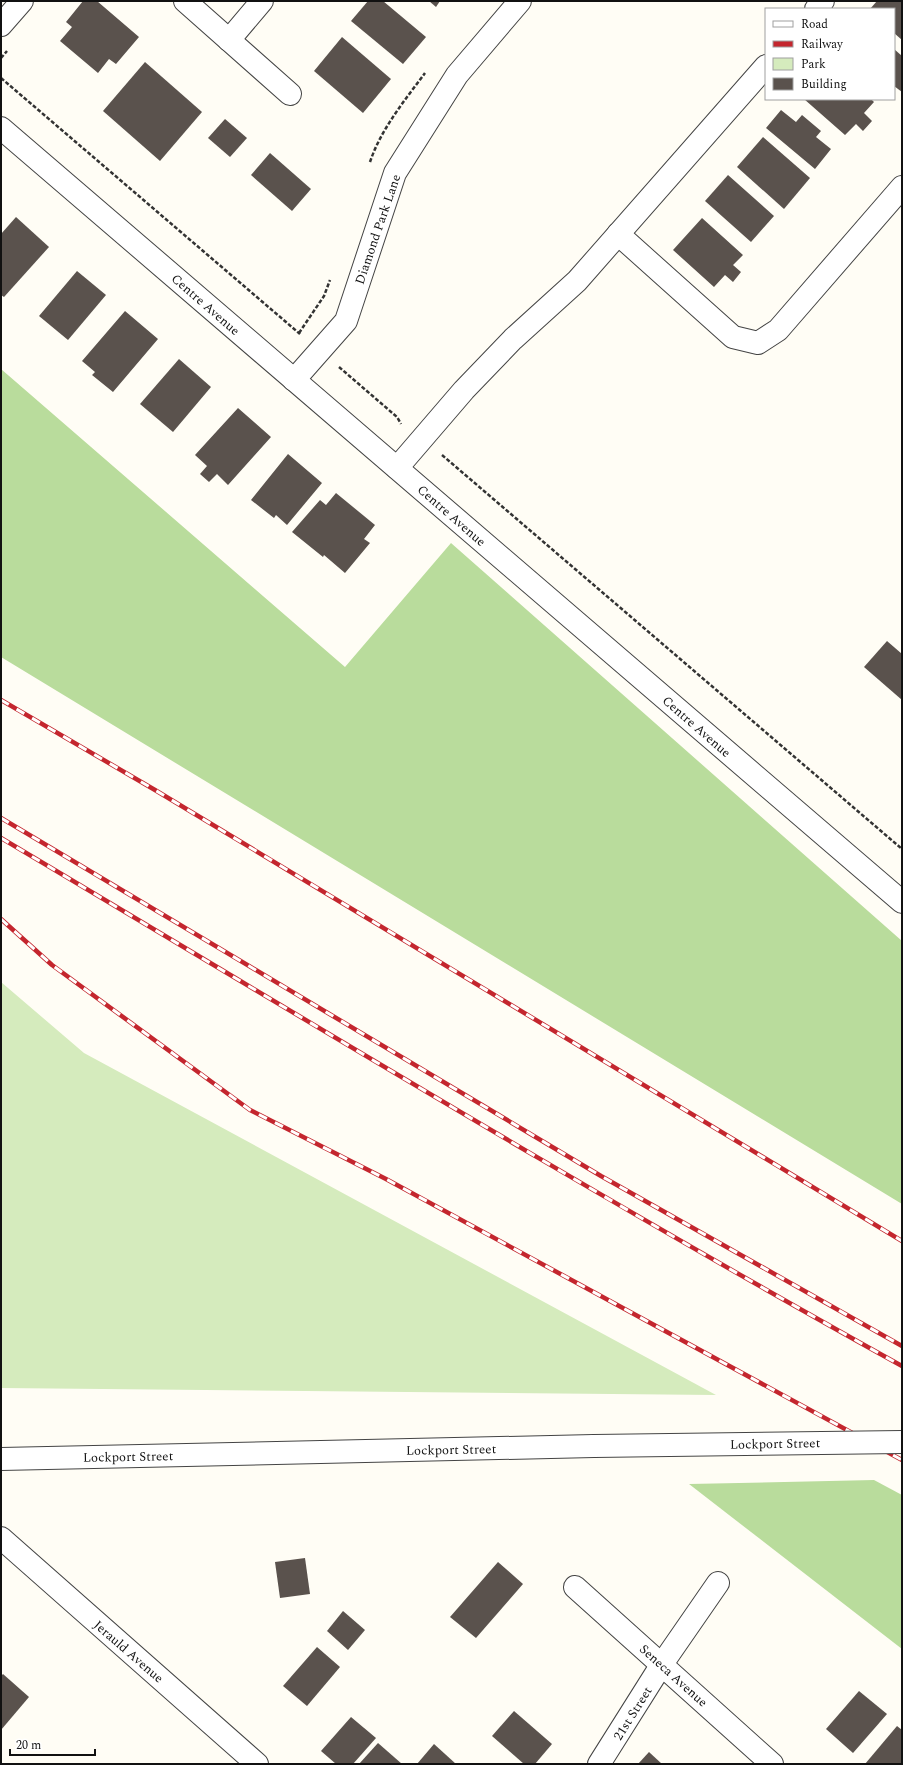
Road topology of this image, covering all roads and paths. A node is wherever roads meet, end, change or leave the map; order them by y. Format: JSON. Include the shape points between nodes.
{"nodes":[{"id":1,"x":22,"y":1,"type":"edge"},
{"id":2,"x":185,"y":1,"type":"edge"},
{"id":3,"x":262,"y":1,"type":"edge"},
{"id":4,"x":520,"y":1,"type":"edge"},
{"id":5,"x":1,"y":25,"type":"edge"},
{"id":6,"x":229,"y":40,"type":"junction"},
{"id":7,"x":765,"y":67,"type":"edge"},
{"id":8,"x":1,"y":78,"type":"edge"},
{"id":9,"x":290,"y":94,"type":"dead end"},
{"id":10,"x":1,"y":128,"type":"edge"},
{"id":11,"x":902,"y":187,"type":"edge"},
{"id":12,"x":618,"y":234,"type":"junction"},
{"id":13,"x":320,"y":351,"type":"junction"},
{"id":14,"x":294,"y":380,"type":"junction"},
{"id":15,"x":397,"y":417,"type":"dead end"},
{"id":16,"x":439,"y":453,"type":"dead end"},
{"id":17,"x":397,"y":468,"type":"junction"},
{"id":18,"x":902,"y":849,"type":"edge"},
{"id":19,"x":902,"y":902,"type":"edge"},
{"id":20,"x":902,"y":1442,"type":"edge"},
{"id":21,"x":1,"y":1459,"type":"edge"},
{"id":22,"x":1,"y":1538,"type":"edge"},
{"id":23,"x":718,"y":1583,"type":"dead end"},
{"id":24,"x":575,"y":1587,"type":"dead end"},
{"id":25,"x":662,"y":1664,"type":"junction"},
{"id":26,"x":257,"y":1764,"type":"edge"},
{"id":27,"x":600,"y":1764,"type":"edge"},
{"id":28,"x":772,"y":1764,"type":"edge"}],
"edges":[{"from":1,"to":5,"type":"street"},
{"from":2,"to":6,"type":"street"},
{"from":3,"to":6,"type":"street"},
{"from":4,"to":13,"type":"street","name":"Diamond Park Lane","via":[[457,75],[395,173],[346,321]]},
{"from":6,"to":9,"type":"street"},
{"from":7,"to":12,"type":"street"},
{"from":8,"to":13,"type":"path"},
{"from":10,"to":14,"type":"street","name":"Centre Avenue"},
{"from":11,"to":12,"type":"street","via":[[778,330],[758,343],[733,337]]},
{"from":12,"to":17,"type":"street","via":[[577,281],[513,339],[464,390]]},
{"from":13,"to":14,"type":"street","name":"Diamond Park Lane"},
{"from":13,"to":15,"type":"path"},
{"from":14,"to":17,"type":"street","name":"Centre Avenue"},
{"from":16,"to":18,"type":"path"},
{"from":17,"to":19,"type":"street","name":"Centre Avenue"},
{"from":20,"to":21,"type":"street","name":"Lockport Street","bridge":true},
{"from":22,"to":26,"type":"street","name":"Jerauld Avenue"},
{"from":23,"to":25,"type":"street","name":"21st Street"},
{"from":24,"to":25,"type":"street","name":"Seneca Avenue"},
{"from":25,"to":27,"type":"street","name":"21st Street"},
{"from":25,"to":28,"type":"street","name":"Seneca Avenue"}]}
